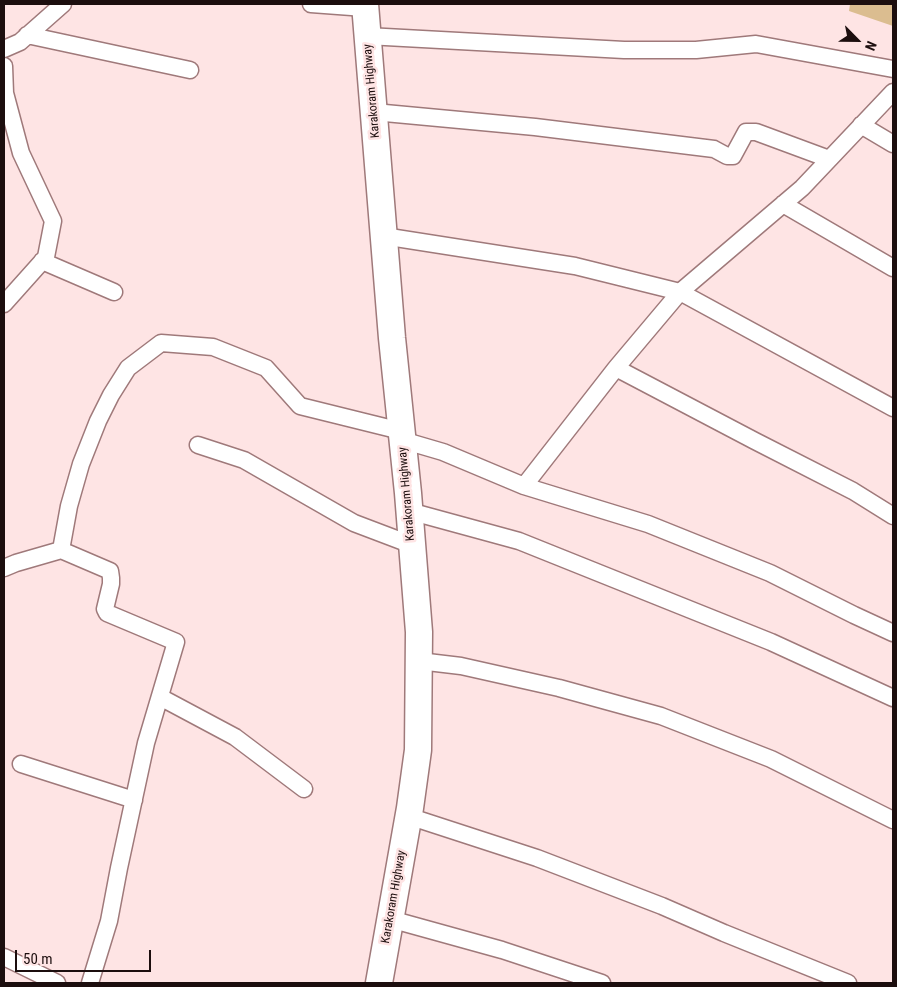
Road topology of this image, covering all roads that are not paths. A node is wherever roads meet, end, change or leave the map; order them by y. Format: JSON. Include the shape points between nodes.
{"nodes":[{"id":1,"x":63,"y":4,"type":"edge"},
{"id":2,"x":311,"y":4,"type":"edge"},
{"id":3,"x":365,"y":6,"type":"edge"},
{"id":4,"x":27,"y":35,"type":"junction"},
{"id":5,"x":367,"y":36,"type":"junction"},
{"id":6,"x":4,"y":49,"type":"edge"},
{"id":7,"x":4,"y":66,"type":"edge"},
{"id":8,"x":893,"y":69,"type":"edge"},
{"id":9,"x":190,"y":70,"type":"dead end"},
{"id":10,"x":893,"y":92,"type":"edge"},
{"id":11,"x":374,"y":112,"type":"junction"},
{"id":12,"x":861,"y":125,"type":"junction"},
{"id":13,"x":893,"y":144,"type":"edge"},
{"id":14,"x":829,"y":159,"type":"junction"},
{"id":15,"x":783,"y":204,"type":"junction"},
{"id":16,"x":384,"y":236,"type":"junction"},
{"id":17,"x":42,"y":262,"type":"junction"},
{"id":18,"x":893,"y":268,"type":"edge"},
{"id":19,"x":114,"y":292,"type":"dead end"},
{"id":20,"x":680,"y":292,"type":"junction"},
{"id":21,"x":4,"y":304,"type":"edge"},
{"id":22,"x":616,"y":368,"type":"junction"},
{"id":23,"x":893,"y":408,"type":"edge"},
{"id":24,"x":402,"y":436,"type":"junction"},
{"id":25,"x":198,"y":445,"type":"dead end"},
{"id":26,"x":524,"y":486,"type":"junction"},
{"id":27,"x":409,"y":511,"type":"junction"},
{"id":28,"x":893,"y":516,"type":"edge"},
{"id":29,"x":412,"y":545,"type":"junction"},
{"id":30,"x":61,"y":550,"type":"junction"},
{"id":31,"x":4,"y":568,"type":"edge"},
{"id":32,"x":893,"y":632,"type":"edge"},
{"id":33,"x":419,"y":661,"type":"junction"},
{"id":34,"x":160,"y":697,"type":"junction"},
{"id":35,"x":893,"y":698,"type":"edge"},
{"id":36,"x":21,"y":764,"type":"dead end"},
{"id":37,"x":304,"y":789,"type":"dead end"},
{"id":38,"x":134,"y":800,"type":"junction"},
{"id":39,"x":408,"y":816,"type":"junction"},
{"id":40,"x":893,"y":820,"type":"edge"},
{"id":41,"x":390,"y":919,"type":"junction"},
{"id":42,"x":4,"y":958,"type":"edge"},
{"id":43,"x":27,"y":977,"type":"edge"},
{"id":44,"x":56,"y":983,"type":"edge"},
{"id":45,"x":90,"y":983,"type":"edge"},
{"id":46,"x":379,"y":983,"type":"edge"},
{"id":47,"x":602,"y":983,"type":"edge"},
{"id":48,"x":848,"y":983,"type":"edge"}],
"edges":[{"from":1,"to":4,"type":"street"},
{"from":2,"to":3,"type":"street"},
{"from":3,"to":5,"type":"highway","name":"Karakoram Highway"},
{"from":4,"to":6,"type":"street"},
{"from":4,"to":9,"type":"street"},
{"from":5,"to":8,"type":"street","via":[[624,50],[696,50],[756,44]]},
{"from":5,"to":11,"type":"highway","name":"Karakoram Highway"},
{"from":7,"to":17,"type":"street","via":[[5,93],[21,153],[52,221],[46,257]]},
{"from":10,"to":12,"type":"street"},
{"from":11,"to":14,"type":"street","via":[[684,145],[714,149],[727,156],[733,156],[746,132],[756,132]]},
{"from":11,"to":16,"type":"highway","name":"Karakoram Highway"},
{"from":12,"to":13,"type":"street"},
{"from":12,"to":14,"type":"street"},
{"from":14,"to":15,"type":"street"},
{"from":15,"to":18,"type":"street"},
{"from":15,"to":20,"type":"street"},
{"from":16,"to":20,"type":"street","via":[[575,266]]},
{"from":16,"to":24,"type":"highway","name":"Karakoram Highway"},
{"from":17,"to":19,"type":"street"},
{"from":17,"to":21,"type":"street"},
{"from":20,"to":22,"type":"street"},
{"from":20,"to":23,"type":"street"},
{"from":22,"to":26,"type":"street"},
{"from":22,"to":28,"type":"street","via":[[853,491]]},
{"from":24,"to":26,"type":"street"},
{"from":24,"to":27,"type":"highway","name":"Karakoram Highway"},
{"from":24,"to":30,"type":"street","via":[[300,406],[266,368],[214,348],[161,343],[128,368],[98,421],[81,464]]},
{"from":25,"to":29,"type":"street","via":[[244,460],[354,523]]},
{"from":26,"to":32,"type":"street","via":[[648,524],[770,573]]},
{"from":27,"to":29,"type":"highway","name":"Karakoram Highway"},
{"from":27,"to":35,"type":"street","via":[[519,541],[771,642]]},
{"from":29,"to":33,"type":"highway","name":"Karakoram Highway"},
{"from":30,"to":31,"type":"street"},
{"from":30,"to":34,"type":"street","via":[[110,571],[107,613],[176,642]]},
{"from":33,"to":39,"type":"highway","name":"Karakoram Highway","via":[[418,750]]},
{"from":33,"to":40,"type":"street","via":[[461,666],[559,688],[661,716],[771,759]]},
{"from":34,"to":37,"type":"street","via":[[235,737]]},
{"from":34,"to":38,"type":"street"},
{"from":36,"to":38,"type":"street"},
{"from":38,"to":45,"type":"street","via":[[109,920]]},
{"from":39,"to":41,"type":"highway","name":"Karakoram Highway"},
{"from":39,"to":48,"type":"street","via":[[537,858]]},
{"from":41,"to":46,"type":"highway","name":"Karakoram Highway"},
{"from":41,"to":47,"type":"street","via":[[502,950]]},
{"from":42,"to":43,"type":"street"},
{"from":43,"to":44,"type":"street"}]}
